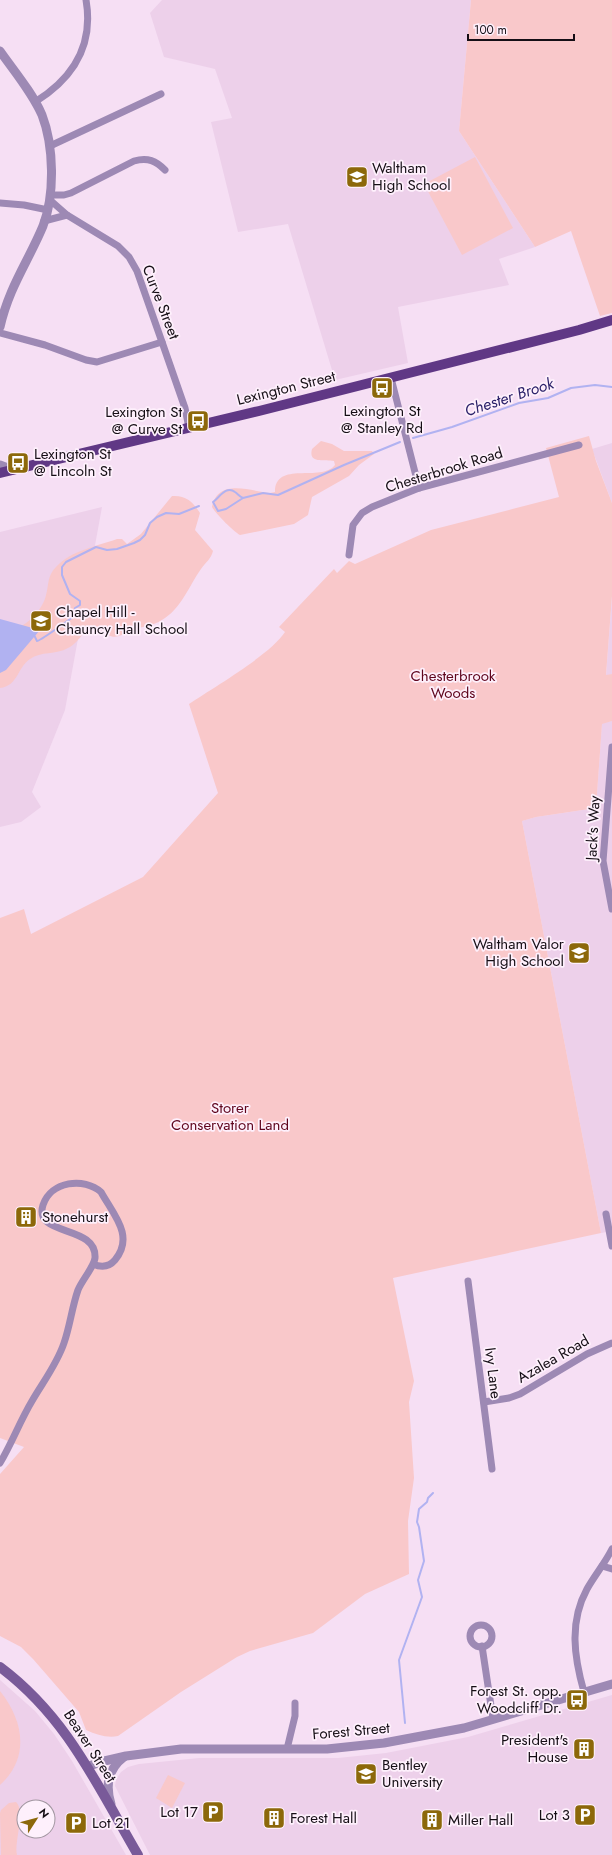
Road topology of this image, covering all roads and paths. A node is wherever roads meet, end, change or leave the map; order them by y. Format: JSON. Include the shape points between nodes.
{"nodes":[{"id":1,"x":86,"y":0,"type":"edge"},
{"id":2,"x":0,"y":51,"type":"edge"},
{"id":3,"x":161,"y":94,"type":"dead end"},
{"id":4,"x":35,"y":102,"type":"junction"},
{"id":5,"x":50,"y":146,"type":"junction"},
{"id":6,"x":165,"y":170,"type":"dead end"},
{"id":7,"x":49,"y":202,"type":"junction"},
{"id":8,"x":0,"y":203,"type":"edge"},
{"id":9,"x":67,"y":215,"type":"junction"},
{"id":10,"x":44,"y":221,"type":"junction"},
{"id":11,"x":612,"y":320,"type":"edge"},
{"id":12,"x":0,"y":327,"type":"edge"},
{"id":13,"x":612,"y":327,"type":"edge"},
{"id":14,"x":579,"y":330,"type":"junction"},
{"id":15,"x":0,"y":333,"type":"edge"},
{"id":16,"x":162,"y":342,"type":"junction"},
{"id":17,"x":391,"y":378,"type":"junction"},
{"id":18,"x":189,"y":428,"type":"junction"},
{"id":19,"x":579,"y":445,"type":"dead end"},
{"id":20,"x":0,"y":465,"type":"edge"},
{"id":21,"x":13,"y":470,"type":"junction"},
{"id":22,"x":0,"y":473,"type":"edge"},
{"id":23,"x":419,"y":488,"type":"junction"},
{"id":24,"x":349,"y":555,"type":"dead end"},
{"id":25,"x":612,"y":747,"type":"edge"},
{"id":26,"x":612,"y":909,"type":"edge"},
{"id":27,"x":606,"y":1214,"type":"dead end"},
{"id":28,"x":612,"y":1246,"type":"edge"},
{"id":29,"x":93,"y":1264,"type":"junction"},
{"id":30,"x":468,"y":1281,"type":"dead end"},
{"id":31,"x":612,"y":1343,"type":"edge"},
{"id":32,"x":484,"y":1402,"type":"junction"},
{"id":33,"x":0,"y":1463,"type":"edge"},
{"id":34,"x":492,"y":1469,"type":"dead end"},
{"id":35,"x":612,"y":1549,"type":"edge"},
{"id":36,"x":602,"y":1566,"type":"junction"},
{"id":37,"x":612,"y":1569,"type":"edge"},
{"id":38,"x":482,"y":1646,"type":"dead end"},
{"id":39,"x":0,"y":1667,"type":"edge"},
{"id":40,"x":612,"y":1684,"type":"edge"},
{"id":41,"x":584,"y":1692,"type":"junction"},
{"id":42,"x":295,"y":1703,"type":"dead end"},
{"id":43,"x":493,"y":1719,"type":"junction"},
{"id":44,"x":288,"y":1749,"type":"junction"},
{"id":45,"x":126,"y":1756,"type":"junction"},
{"id":46,"x":88,"y":1767,"type":"junction"},
{"id":47,"x":120,"y":1824,"type":"junction"},
{"id":48,"x":138,"y":1855,"type":"edge"}],
"edges":[{"from":1,"to":4,"type":"street","via":[[86,36],[74,68],[54,89]]},
{"from":2,"to":4,"type":"street"},
{"from":3,"to":5,"type":"street"},
{"from":4,"to":5,"type":"street"},
{"from":5,"to":7,"type":"street"},
{"from":6,"to":7,"type":"street","via":[[149,159],[134,161]]},
{"from":7,"to":8,"type":"street","via":[[35,206]]},
{"from":7,"to":9,"type":"street","name":"Curve Street"},
{"from":7,"to":10,"type":"street"},
{"from":9,"to":10,"type":"street"},
{"from":9,"to":16,"type":"street","name":"Curve Street","via":[[109,239],[129,257]]},
{"from":10,"to":12,"type":"street","via":[[9,294]]},
{"from":11,"to":14,"type":"main road","name":"Lexington Street"},
{"from":13,"to":14,"type":"main road","name":"Lexington Street"},
{"from":14,"to":17,"type":"main road","name":"Lexington Street"},
{"from":15,"to":16,"type":"street","via":[[97,362]]},
{"from":16,"to":18,"type":"street","name":"Curve Street","via":[[185,408]]},
{"from":17,"to":18,"type":"main road","name":"Lexington Street"},
{"from":17,"to":23,"type":"street"},
{"from":18,"to":21,"type":"main road","name":"Lexington Street"},
{"from":19,"to":23,"type":"street","name":"Chesterbrook Road"},
{"from":20,"to":21,"type":"street"},
{"from":21,"to":22,"type":"main road","name":"Lexington Street"},
{"from":23,"to":24,"type":"street","name":"Chesterbrook Road","via":[[362,513],[353,525]]},
{"from":25,"to":26,"type":"street","name":"Jack's Way","via":[[603,856]]},
{"from":27,"to":28,"type":"street"},
{"from":29,"to":29,"type":"street","via":[[99,1267],[113,1263],[122,1250],[124,1235],[101,1192],[86,1183],[64,1185],[54,1191],[42,1211],[50,1224],[85,1238],[94,1250]]},
{"from":29,"to":33,"type":"street","via":[[79,1289],[58,1357]]},
{"from":30,"to":32,"type":"street","name":"Ivy Lane"},
{"from":31,"to":32,"type":"street","name":"Azalea Road","via":[[587,1354],[520,1394]]},
{"from":32,"to":34,"type":"street","name":"Ivy Lane"},
{"from":35,"to":36,"type":"street"},
{"from":36,"to":37,"type":"street"},
{"from":36,"to":41,"type":"street","via":[[585,1593],[576,1623],[575,1654]]},
{"from":38,"to":43,"type":"street"},
{"from":39,"to":46,"type":"main road","name":"Beaver Street","via":[[47,1709]]},
{"from":40,"to":41,"type":"street","name":"Forest Street"},
{"from":41,"to":43,"type":"street","name":"Forest Street"},
{"from":42,"to":44,"type":"street"},
{"from":43,"to":44,"type":"street","name":"Forest Street","via":[[452,1731],[379,1744]]},
{"from":44,"to":45,"type":"street","name":"Forest Street","via":[[190,1749]]},
{"from":45,"to":46,"type":"street","name":"Forest Street"},
{"from":45,"to":47,"type":"street","via":[[114,1767],[108,1782],[109,1797]]},
{"from":46,"to":47,"type":"main road","name":"Beaver Street"},
{"from":47,"to":48,"type":"main road","name":"Beaver Street"}]}
